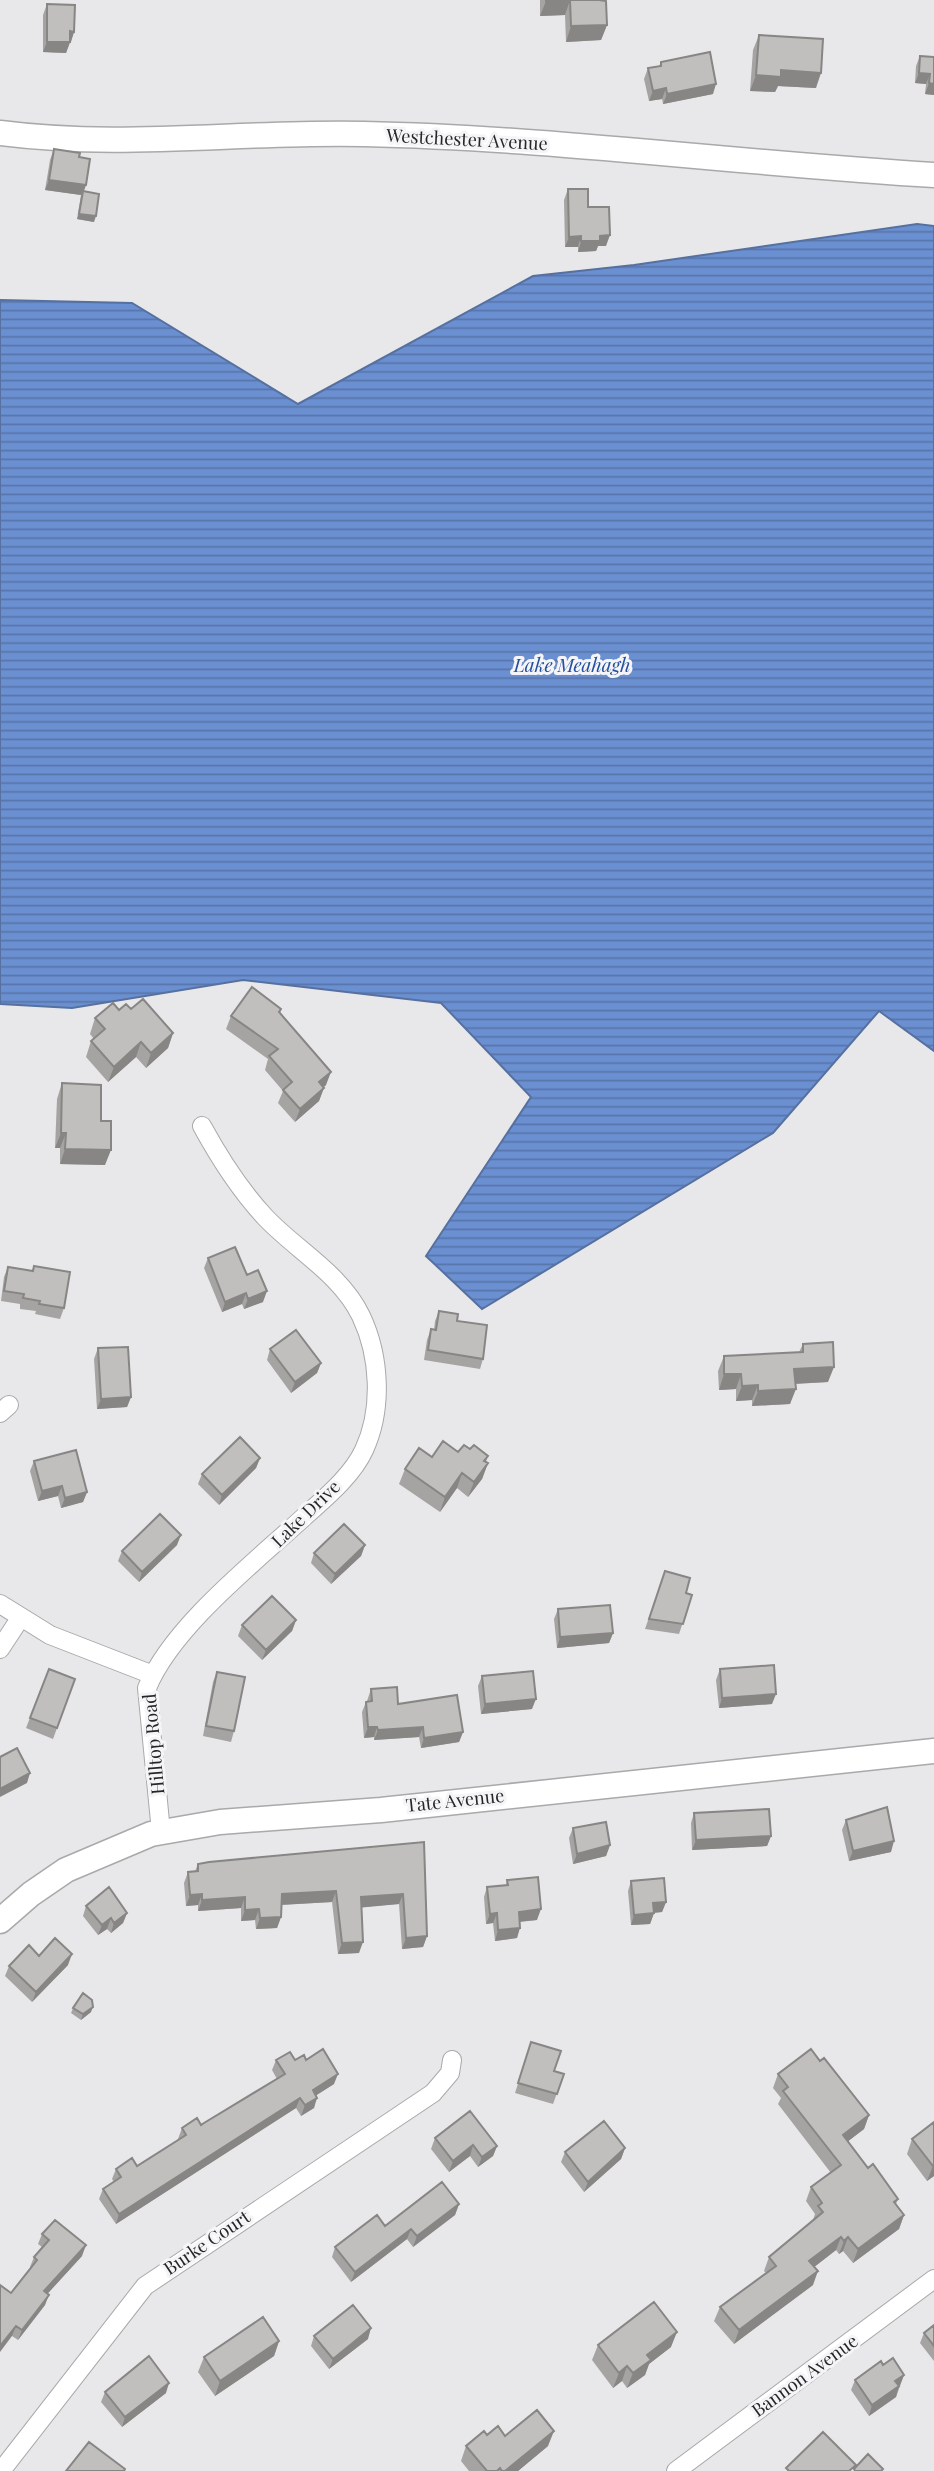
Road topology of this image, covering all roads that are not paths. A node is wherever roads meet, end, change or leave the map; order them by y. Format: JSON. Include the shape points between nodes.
{"nodes":[{"id":1,"x":0,"y":133,"type":"edge"},
{"id":2,"x":934,"y":175,"type":"edge"},
{"id":3,"x":202,"y":1126,"type":"dead end"},
{"id":4,"x":0,"y":1604,"type":"edge"},
{"id":5,"x":21,"y":1617,"type":"junction"},
{"id":6,"x":0,"y":1649,"type":"edge"},
{"id":7,"x":153,"y":1675,"type":"junction"},
{"id":8,"x":934,"y":1751,"type":"edge"},
{"id":9,"x":161,"y":1832,"type":"junction"},
{"id":10,"x":0,"y":1921,"type":"edge"},
{"id":11,"x":452,"y":2060,"type":"dead end"},
{"id":12,"x":934,"y":2279,"type":"edge"},
{"id":13,"x":1,"y":2471,"type":"edge"},
{"id":14,"x":676,"y":2471,"type":"edge"}],
"edges":[{"from":1,"to":2,"type":"street","name":"Westchester Avenue","via":[[112,142],[399,135]]},
{"from":3,"to":7,"type":"street","name":"Lake Drive","via":[[225,1169],[266,1218],[342,1286],[361,1315],[373,1351],[377,1388],[373,1425],[363,1452],[342,1479],[234,1580],[168,1650]]},
{"from":4,"to":5,"type":"street","name":"Hilltop Road"},
{"from":5,"to":6,"type":"street"},
{"from":5,"to":7,"type":"street","name":"Hilltop Road","via":[[50,1635]]},
{"from":7,"to":9,"type":"street","name":"Hilltop Road","via":[[147,1688]]},
{"from":8,"to":9,"type":"street","name":"Tate Avenue","via":[[381,1810],[220,1822]]},
{"from":9,"to":10,"type":"street","name":"Tate Avenue","via":[[66,1870]]},
{"from":11,"to":13,"type":"street","name":"Burke Court","via":[[450,2073],[433,2093],[145,2286]]},
{"from":12,"to":14,"type":"street","name":"Bannon Avenue"}]}
